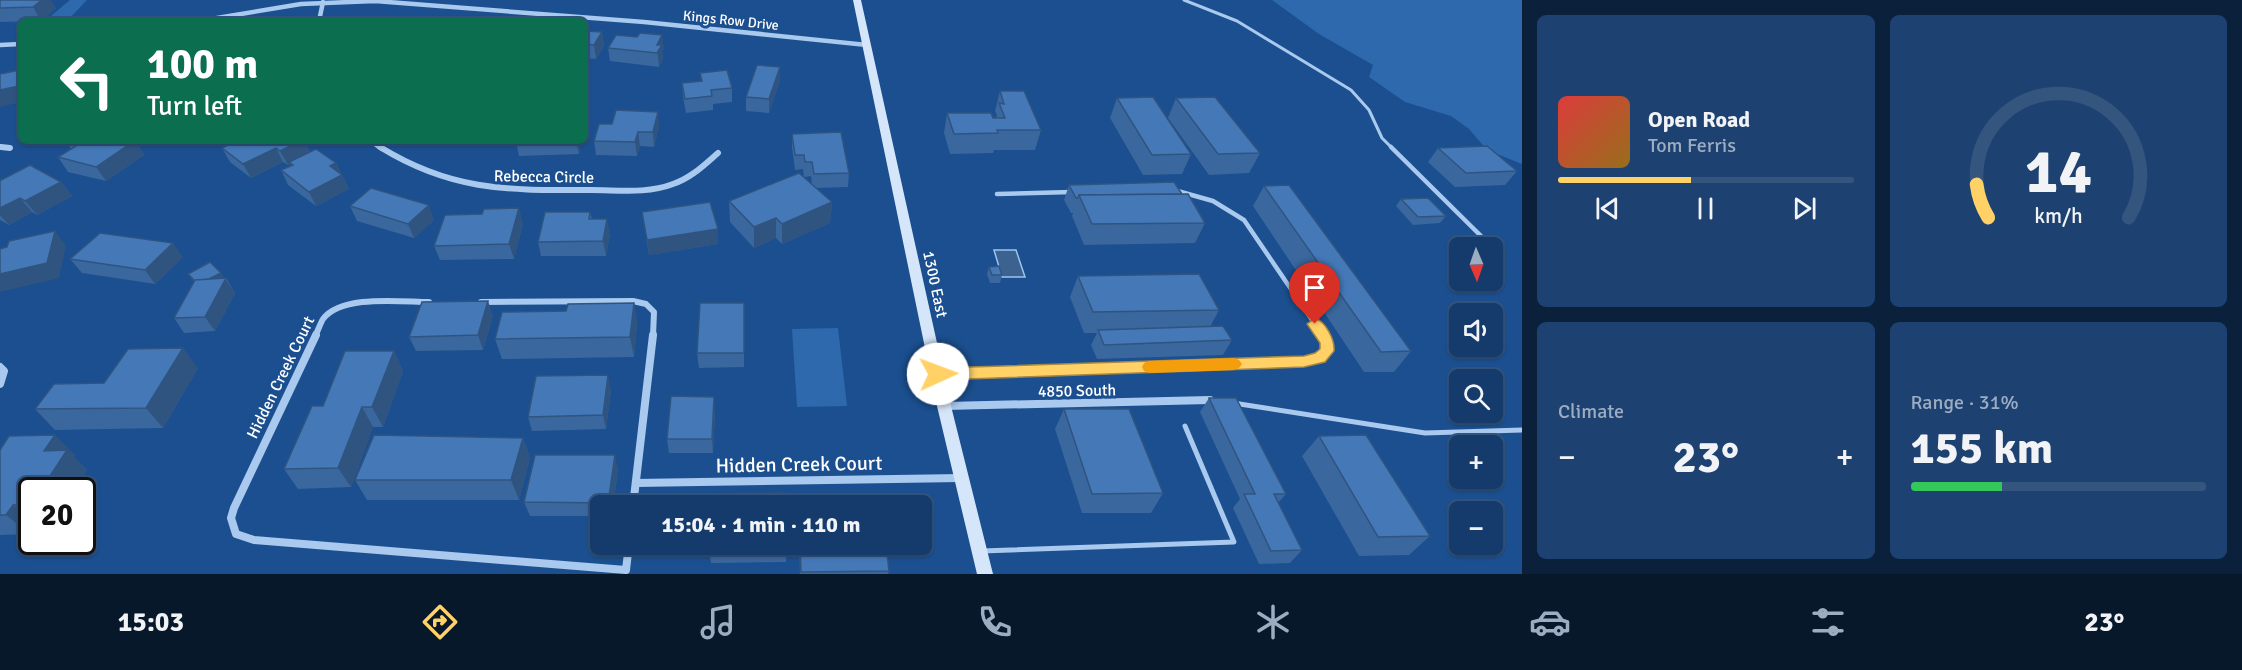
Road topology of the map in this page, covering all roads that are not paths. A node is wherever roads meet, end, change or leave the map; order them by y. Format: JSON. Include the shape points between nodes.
{"nodes":[{"id":1,"x":857,"y":0,"type":"edge"},
{"id":2,"x":1184,"y":0,"type":"edge"},
{"id":3,"x":323,"y":2,"type":"junction"},
{"id":4,"x":219,"y":18,"type":"edge"},
{"id":5,"x":320,"y":18,"type":"edge"},
{"id":6,"x":18,"y":44,"type":"edge"},
{"id":7,"x":0,"y":45,"type":"edge"},
{"id":8,"x":867,"y":45,"type":"junction"},
{"id":9,"x":375,"y":144,"type":"edge"},
{"id":10,"x":0,"y":147,"type":"edge"},
{"id":11,"x":10,"y":148,"type":"dead end"},
{"id":12,"x":718,"y":153,"type":"dead end"},
{"id":13,"x":1171,"y":189,"type":"edge"},
{"id":14,"x":1078,"y":192,"type":"edge"},
{"id":15,"x":997,"y":195,"type":"dead end"},
{"id":16,"x":1482,"y":237,"type":"dead end"},
{"id":17,"x":443,"y":302,"type":"edge"},
{"id":18,"x":466,"y":302,"type":"edge"},
{"id":19,"x":2,"y":369,"type":"edge"},
{"id":20,"x":938,"y":374,"type":"junction"},
{"id":21,"x":0,"y":384,"type":"edge"},
{"id":22,"x":1210,"y":400,"type":"joint"},
{"id":23,"x":944,"y":406,"type":"junction"},
{"id":24,"x":1185,"y":426,"type":"dead end"},
{"id":25,"x":1522,"y":430,"type":"edge"},
{"id":26,"x":962,"y":478,"type":"junction"},
{"id":27,"x":636,"y":483,"type":"junction"},
{"id":28,"x":634,"y":495,"type":"edge"},
{"id":29,"x":979,"y":551,"type":"junction"},
{"id":30,"x":628,"y":555,"type":"edge"},
{"id":31,"x":985,"y":574,"type":"edge"}],
"edges":[{"from":1,"to":8,"type":"main road","name":"1300 East"},
{"from":2,"to":16,"type":"lane","via":[[1237,21],[1351,90],[1370,110],[1382,138]]},
{"from":3,"to":4,"type":"street","name":"Kings Row Drive"},
{"from":3,"to":5,"type":"street"},
{"from":3,"to":8,"type":"street","name":"Kings Row Drive","via":[[426,4]]},
{"from":6,"to":7,"type":"street"},
{"from":8,"to":20,"type":"main road","name":"1300 East"},
{"from":9,"to":12,"type":"street","name":"Rebecca Circle","via":[[439,178],[471,187],[518,191],[660,188],[691,176]]},
{"from":10,"to":11,"type":"street"},
{"from":13,"to":20,"type":"lane","via":[[1213,201],[1244,220],[1327,342],[1327,351],[1320,358],[1304,362]]},
{"from":14,"to":15,"type":"lane"},
{"from":17,"to":30,"type":"street","name":"Hidden Creek Court","via":[[352,304],[324,318],[234,508],[231,518],[236,534],[254,540],[626,570]]},
{"from":18,"to":27,"type":"street","via":[[633,301],[651,307],[655,322]]},
{"from":19,"to":21,"type":"street"},
{"from":20,"to":23,"type":"main road","name":"1300 East"},
{"from":22,"to":23,"type":"street","name":"4850 South"},
{"from":22,"to":25,"type":"lane","via":[[1425,433]]},
{"from":23,"to":26,"type":"main road","name":"1300 East"},
{"from":24,"to":29,"type":"lane","via":[[1234,542]]},
{"from":26,"to":27,"type":"street","name":"Hidden Creek Court"},
{"from":26,"to":29,"type":"main road","name":"1300 East"},
{"from":27,"to":28,"type":"street"},
{"from":29,"to":31,"type":"main road","name":"1300 East"}]}
